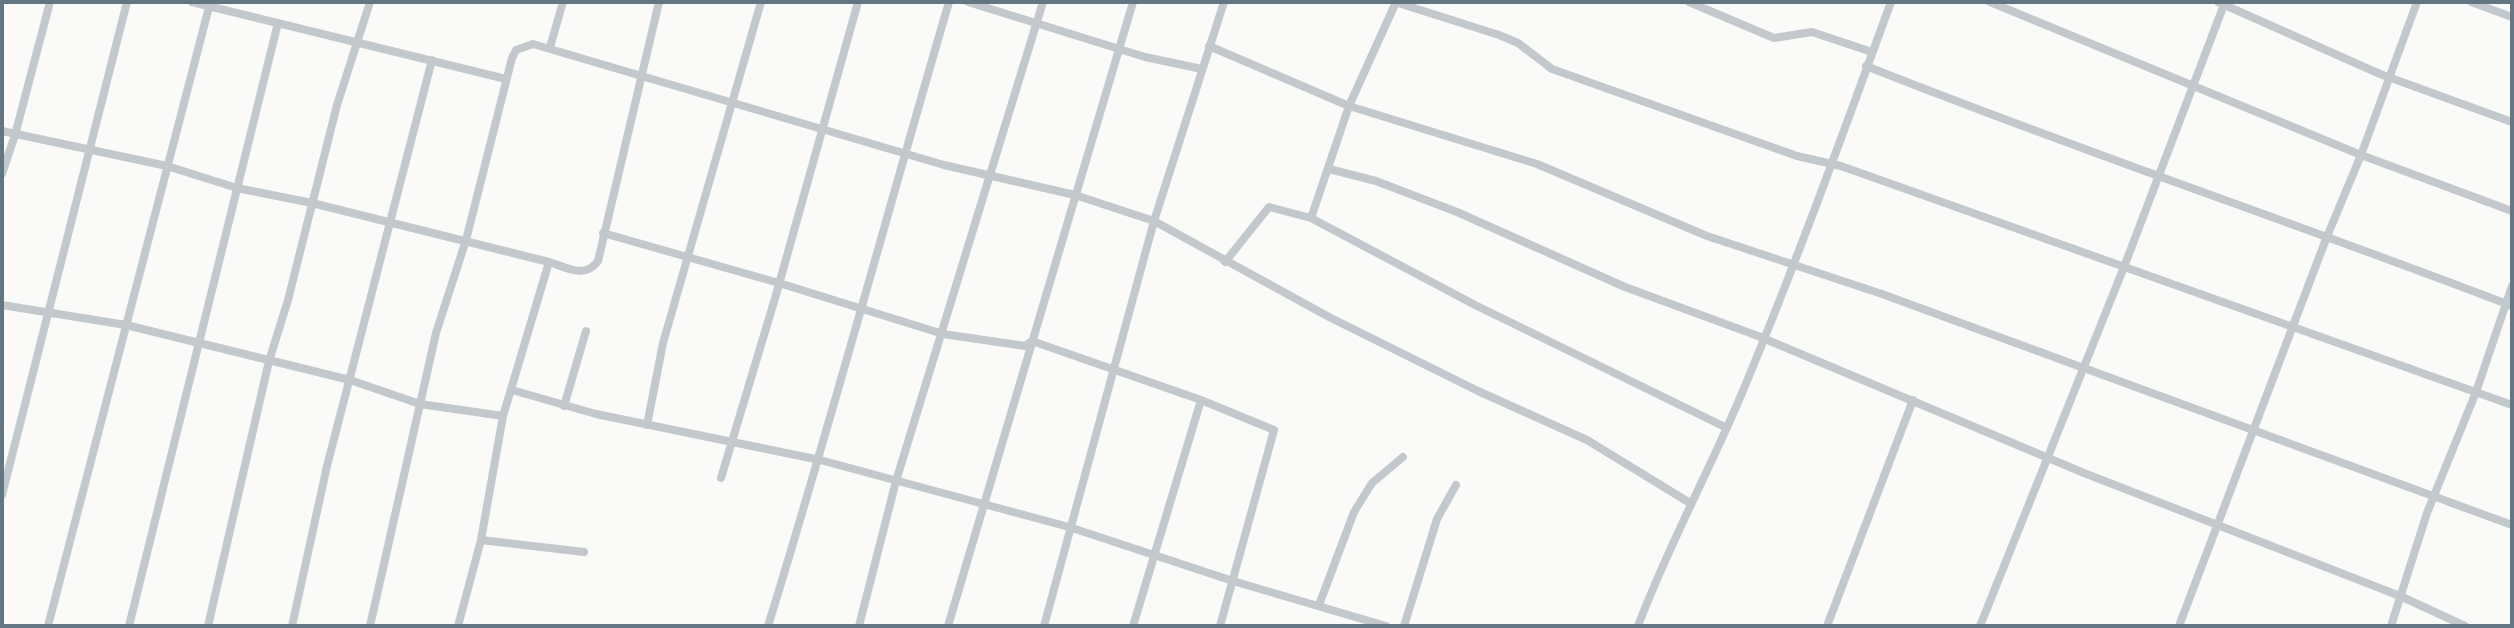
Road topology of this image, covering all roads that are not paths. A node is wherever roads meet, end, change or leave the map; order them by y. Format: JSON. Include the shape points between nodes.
{"nodes":[{"id":1,"x":50,"y":2,"type":"edge"},
{"id":2,"x":127,"y":2,"type":"edge"},
{"id":3,"x":192,"y":2,"type":"edge"},
{"id":4,"x":370,"y":2,"type":"edge"},
{"id":5,"x":563,"y":2,"type":"edge"},
{"id":6,"x":659,"y":2,"type":"edge"},
{"id":7,"x":761,"y":2,"type":"edge"},
{"id":8,"x":858,"y":2,"type":"edge"},
{"id":9,"x":949,"y":2,"type":"edge"},
{"id":10,"x":968,"y":2,"type":"edge"},
{"id":11,"x":1043,"y":2,"type":"edge"},
{"id":12,"x":1133,"y":2,"type":"edge"},
{"id":13,"x":1224,"y":2,"type":"edge"},
{"id":14,"x":1395,"y":2,"type":"edge"},
{"id":15,"x":1689,"y":2,"type":"edge"},
{"id":16,"x":1891,"y":2,"type":"edge"},
{"id":17,"x":1990,"y":2,"type":"edge"},
{"id":18,"x":2417,"y":2,"type":"edge"},
{"id":19,"x":2471,"y":2,"type":"edge"},
{"id":20,"x":2223,"y":3,"type":"edge"},
{"id":21,"x":209,"y":8,"type":"junction"},
{"id":22,"x":2512,"y":18,"type":"edge"},
{"id":23,"x":1037,"y":22,"type":"junction"},
{"id":24,"x":278,"y":23,"type":"junction"},
{"id":25,"x":358,"y":41,"type":"junction"},
{"id":26,"x":1209,"y":46,"type":"junction"},
{"id":27,"x":550,"y":47,"type":"junction"},
{"id":28,"x":1119,"y":47,"type":"junction"},
{"id":29,"x":1872,"y":52,"type":"junction"},
{"id":30,"x":432,"y":60,"type":"junction"},
{"id":31,"x":1866,"y":66,"type":"junction"},
{"id":32,"x":1202,"y":69,"type":"junction"},
{"id":33,"x":640,"y":75,"type":"junction"},
{"id":34,"x":2391,"y":77,"type":"junction"},
{"id":35,"x":506,"y":79,"type":"junction"},
{"id":36,"x":2194,"y":87,"type":"junction"},
{"id":37,"x":734,"y":102,"type":"junction"},
{"id":38,"x":1349,"y":106,"type":"junction"},
{"id":39,"x":2512,"y":122,"type":"edge"},
{"id":40,"x":821,"y":128,"type":"junction"},
{"id":41,"x":2,"y":131,"type":"edge"},
{"id":42,"x":15,"y":135,"type":"junction"},
{"id":43,"x":89,"y":151,"type":"junction"},
{"id":44,"x":904,"y":153,"type":"junction"},
{"id":45,"x":2361,"y":155,"type":"junction"},
{"id":46,"x":1833,"y":164,"type":"junction"},
{"id":47,"x":167,"y":166,"type":"junction"},
{"id":48,"x":1329,"y":169,"type":"junction"},
{"id":49,"x":2,"y":174,"type":"edge"},
{"id":50,"x":990,"y":176,"type":"junction"},
{"id":51,"x":2158,"y":176,"type":"junction"},
{"id":52,"x":237,"y":188,"type":"junction"},
{"id":53,"x":1075,"y":195,"type":"junction"},
{"id":54,"x":312,"y":203,"type":"junction"},
{"id":55,"x":2512,"y":211,"type":"edge"},
{"id":56,"x":1311,"y":218,"type":"junction"},
{"id":57,"x":1154,"y":221,"type":"junction"},
{"id":58,"x":387,"y":222,"type":"junction"},
{"id":59,"x":603,"y":233,"type":"junction"},
{"id":60,"x":2326,"y":239,"type":"junction"},
{"id":61,"x":466,"y":240,"type":"junction"},
{"id":62,"x":688,"y":257,"type":"junction"},
{"id":63,"x":550,"y":262,"type":"junction"},
{"id":64,"x":1225,"y":262,"type":"junction"},
{"id":65,"x":1793,"y":263,"type":"junction"},
{"id":66,"x":2124,"y":267,"type":"junction"},
{"id":67,"x":779,"y":283,"type":"junction"},
{"id":68,"x":2512,"y":286,"type":"edge"},
{"id":69,"x":2,"y":304,"type":"edge"},
{"id":70,"x":2509,"y":305,"type":"edge"},
{"id":71,"x":859,"y":308,"type":"junction"},
{"id":72,"x":46,"y":311,"type":"junction"},
{"id":73,"x":126,"y":325,"type":"junction"},
{"id":74,"x":2294,"y":328,"type":"junction"},
{"id":75,"x":586,"y":331,"type":"dead end"},
{"id":76,"x":943,"y":334,"type":"junction"},
{"id":77,"x":1765,"y":338,"type":"junction"},
{"id":78,"x":1032,"y":341,"type":"junction"},
{"id":79,"x":199,"y":343,"type":"junction"},
{"id":80,"x":269,"y":361,"type":"junction"},
{"id":81,"x":2082,"y":369,"type":"junction"},
{"id":82,"x":1112,"y":370,"type":"junction"},
{"id":83,"x":350,"y":380,"type":"junction"},
{"id":84,"x":512,"y":390,"type":"junction"},
{"id":85,"x":2476,"y":392,"type":"junction"},
{"id":86,"x":1201,"y":400,"type":"junction"},
{"id":87,"x":1913,"y":400,"type":"junction"},
{"id":88,"x":421,"y":404,"type":"junction"},
{"id":89,"x":2512,"y":405,"type":"edge"},
{"id":90,"x":564,"y":406,"type":"junction"},
{"id":91,"x":503,"y":416,"type":"junction"},
{"id":92,"x":647,"y":425,"type":"junction"},
{"id":93,"x":1727,"y":428,"type":"junction"},
{"id":94,"x":2252,"y":431,"type":"junction"},
{"id":95,"x":730,"y":444,"type":"junction"},
{"id":96,"x":1404,"y":457,"type":"dead end"},
{"id":97,"x":2049,"y":458,"type":"junction"},
{"id":98,"x":820,"y":460,"type":"junction"},
{"id":99,"x":721,"y":478,"type":"dead end"},
{"id":100,"x":896,"y":481,"type":"junction"},
{"id":101,"x":1456,"y":485,"type":"dead end"},
{"id":102,"x":2,"y":495,"type":"edge"},
{"id":103,"x":2434,"y":496,"type":"junction"},
{"id":104,"x":1690,"y":503,"type":"junction"},
{"id":105,"x":984,"y":506,"type":"junction"},
{"id":106,"x":2217,"y":524,"type":"junction"},
{"id":107,"x":2512,"y":525,"type":"edge"},
{"id":108,"x":1069,"y":527,"type":"junction"},
{"id":109,"x":481,"y":540,"type":"junction"},
{"id":110,"x":584,"y":552,"type":"dead end"},
{"id":111,"x":1152,"y":556,"type":"junction"},
{"id":112,"x":1233,"y":581,"type":"junction"},
{"id":113,"x":2400,"y":596,"type":"junction"},
{"id":114,"x":1319,"y":605,"type":"junction"},
{"id":115,"x":48,"y":626,"type":"edge"},
{"id":116,"x":129,"y":626,"type":"edge"},
{"id":117,"x":208,"y":626,"type":"edge"},
{"id":118,"x":292,"y":626,"type":"edge"},
{"id":119,"x":370,"y":626,"type":"edge"},
{"id":120,"x":458,"y":626,"type":"edge"},
{"id":121,"x":768,"y":626,"type":"edge"},
{"id":122,"x":859,"y":626,"type":"edge"},
{"id":123,"x":948,"y":626,"type":"edge"},
{"id":124,"x":1044,"y":626,"type":"edge"},
{"id":125,"x":1133,"y":626,"type":"edge"},
{"id":126,"x":1220,"y":626,"type":"edge"},
{"id":127,"x":1386,"y":626,"type":"edge"},
{"id":128,"x":1404,"y":626,"type":"edge"},
{"id":129,"x":1638,"y":626,"type":"edge"},
{"id":130,"x":1827,"y":626,"type":"edge"},
{"id":131,"x":1980,"y":626,"type":"edge"},
{"id":132,"x":2179,"y":626,"type":"edge"},
{"id":133,"x":2391,"y":626,"type":"edge"},
{"id":134,"x":2465,"y":626,"type":"edge"}],
"edges":[{"from":1,"to":42,"type":"street"},
{"from":2,"to":43,"type":"street"},
{"from":3,"to":21,"type":"street"},
{"from":4,"to":25,"type":"street"},
{"from":5,"to":27,"type":"street"},
{"from":6,"to":33,"type":"street"},
{"from":7,"to":37,"type":"street"},
{"from":8,"to":40,"type":"street"},
{"from":9,"to":44,"type":"street"},
{"from":10,"to":23,"type":"street"},
{"from":11,"to":23,"type":"street"},
{"from":12,"to":28,"type":"street"},
{"from":13,"to":26,"type":"street"},
{"from":14,"to":38,"type":"street"},
{"from":14,"to":46,"type":"street","via":[[1518,43],[1552,69],[1797,156]]},
{"from":15,"to":29,"type":"street","via":[[1774,38],[1812,32]]},
{"from":16,"to":29,"type":"street"},
{"from":17,"to":36,"type":"street"},
{"from":18,"to":34,"type":"street"},
{"from":19,"to":22,"type":"street"},
{"from":20,"to":34,"type":"street"},
{"from":20,"to":36,"type":"street"},
{"from":21,"to":24,"type":"street"},
{"from":21,"to":47,"type":"street"},
{"from":23,"to":28,"type":"street"},
{"from":23,"to":50,"type":"street"},
{"from":24,"to":25,"type":"street"},
{"from":24,"to":52,"type":"street"},
{"from":25,"to":30,"type":"street"},
{"from":25,"to":54,"type":"street"},
{"from":26,"to":32,"type":"street"},
{"from":26,"to":38,"type":"street"},
{"from":27,"to":33,"type":"street"},
{"from":27,"to":35,"type":"street","via":[[533,44],[516,50]]},
{"from":28,"to":32,"type":"street"},
{"from":28,"to":53,"type":"street"},
{"from":29,"to":31,"type":"street"},
{"from":30,"to":35,"type":"street"},
{"from":30,"to":58,"type":"street"},
{"from":31,"to":46,"type":"street"},
{"from":31,"to":51,"type":"street"},
{"from":32,"to":57,"type":"street"},
{"from":33,"to":37,"type":"street"},
{"from":33,"to":59,"type":"street"},
{"from":34,"to":39,"type":"street"},
{"from":34,"to":45,"type":"street"},
{"from":35,"to":61,"type":"street"},
{"from":36,"to":45,"type":"street"},
{"from":36,"to":51,"type":"street"},
{"from":37,"to":40,"type":"street"},
{"from":37,"to":62,"type":"street"},
{"from":38,"to":48,"type":"street"},
{"from":38,"to":65,"type":"street","via":[[1537,164],[1707,236]]},
{"from":40,"to":44,"type":"street"},
{"from":40,"to":67,"type":"street"},
{"from":41,"to":42,"type":"street"},
{"from":42,"to":43,"type":"street"},
{"from":42,"to":49,"type":"street"},
{"from":43,"to":47,"type":"street"},
{"from":43,"to":72,"type":"street"},
{"from":44,"to":50,"type":"street"},
{"from":44,"to":71,"type":"street"},
{"from":45,"to":55,"type":"street"},
{"from":45,"to":60,"type":"street"},
{"from":46,"to":65,"type":"street"},
{"from":46,"to":66,"type":"street"},
{"from":47,"to":52,"type":"street"},
{"from":47,"to":73,"type":"street"},
{"from":48,"to":56,"type":"street"},
{"from":48,"to":77,"type":"street","via":[[1445,207],[1625,287]]},
{"from":50,"to":53,"type":"street"},
{"from":50,"to":76,"type":"street"},
{"from":51,"to":60,"type":"street"},
{"from":51,"to":66,"type":"street"},
{"from":52,"to":54,"type":"street"},
{"from":52,"to":79,"type":"street"},
{"from":53,"to":57,"type":"street"},
{"from":53,"to":78,"type":"street"},
{"from":54,"to":58,"type":"street"},
{"from":54,"to":80,"type":"street"},
{"from":56,"to":64,"type":"street","via":[[1269,207]]},
{"from":56,"to":93,"type":"street","via":[[1487,311]]},
{"from":57,"to":64,"type":"street"},
{"from":57,"to":82,"type":"street"},
{"from":58,"to":61,"type":"street"},
{"from":58,"to":83,"type":"street"},
{"from":59,"to":62,"type":"street"},
{"from":59,"to":63,"type":"street","via":[[592,270],[578,271]]},
{"from":60,"to":70,"type":"street"},
{"from":60,"to":74,"type":"street"},
{"from":61,"to":63,"type":"street"},
{"from":61,"to":88,"type":"street","via":[[436,333]]},
{"from":62,"to":67,"type":"street"},
{"from":62,"to":92,"type":"street","via":[[663,343]]},
{"from":63,"to":84,"type":"street"},
{"from":64,"to":104,"type":"street","via":[[1478,391],[1587,440]]},
{"from":65,"to":77,"type":"street"},
{"from":65,"to":81,"type":"street"},
{"from":66,"to":74,"type":"street"},
{"from":66,"to":81,"type":"street"},
{"from":67,"to":71,"type":"street"},
{"from":67,"to":95,"type":"street"},
{"from":68,"to":70,"type":"street"},
{"from":69,"to":72,"type":"street"},
{"from":70,"to":85,"type":"street"},
{"from":71,"to":76,"type":"street"},
{"from":71,"to":98,"type":"street"},
{"from":72,"to":73,"type":"street"},
{"from":72,"to":102,"type":"street"},
{"from":73,"to":79,"type":"street"},
{"from":73,"to":115,"type":"street"},
{"from":74,"to":85,"type":"street"},
{"from":74,"to":94,"type":"street"},
{"from":75,"to":90,"type":"street"},
{"from":76,"to":78,"type":"street","via":[[1025,346]]},
{"from":76,"to":100,"type":"street"},
{"from":77,"to":87,"type":"street"},
{"from":77,"to":93,"type":"street"},
{"from":78,"to":82,"type":"street"},
{"from":78,"to":105,"type":"street"},
{"from":79,"to":80,"type":"street"},
{"from":79,"to":116,"type":"street"},
{"from":80,"to":83,"type":"street"},
{"from":80,"to":117,"type":"street"},
{"from":81,"to":94,"type":"street"},
{"from":81,"to":97,"type":"street"},
{"from":82,"to":86,"type":"street"},
{"from":82,"to":108,"type":"street"},
{"from":83,"to":88,"type":"street"},
{"from":83,"to":118,"type":"street"},
{"from":84,"to":90,"type":"street"},
{"from":84,"to":91,"type":"street"},
{"from":85,"to":89,"type":"street"},
{"from":85,"to":103,"type":"street"},
{"from":86,"to":111,"type":"street"},
{"from":86,"to":112,"type":"street","via":[[1274,430]]},
{"from":87,"to":97,"type":"street"},
{"from":87,"to":130,"type":"street"},
{"from":88,"to":91,"type":"street"},
{"from":88,"to":119,"type":"street"},
{"from":90,"to":92,"type":"street"},
{"from":91,"to":109,"type":"street"},
{"from":92,"to":95,"type":"street"},
{"from":93,"to":104,"type":"street"},
{"from":94,"to":103,"type":"street"},
{"from":94,"to":106,"type":"street"},
{"from":95,"to":98,"type":"street"},
{"from":95,"to":99,"type":"street"},
{"from":96,"to":114,"type":"street","via":[[1371,483],[1354,512]]},
{"from":97,"to":106,"type":"street"},
{"from":97,"to":131,"type":"street"},
{"from":98,"to":100,"type":"street"},
{"from":98,"to":121,"type":"street"},
{"from":100,"to":105,"type":"street"},
{"from":100,"to":122,"type":"street"},
{"from":101,"to":128,"type":"street","via":[[1437,519]]},
{"from":103,"to":107,"type":"street"},
{"from":103,"to":113,"type":"street"},
{"from":104,"to":129,"type":"street"},
{"from":105,"to":108,"type":"street"},
{"from":105,"to":123,"type":"street"},
{"from":106,"to":113,"type":"street"},
{"from":106,"to":132,"type":"street"},
{"from":108,"to":111,"type":"street"},
{"from":108,"to":124,"type":"street"},
{"from":109,"to":110,"type":"street"},
{"from":109,"to":120,"type":"street"},
{"from":111,"to":112,"type":"street"},
{"from":111,"to":125,"type":"street"},
{"from":112,"to":114,"type":"street"},
{"from":112,"to":126,"type":"street"},
{"from":113,"to":133,"type":"street"},
{"from":113,"to":134,"type":"street"},
{"from":114,"to":127,"type":"street"}]}
